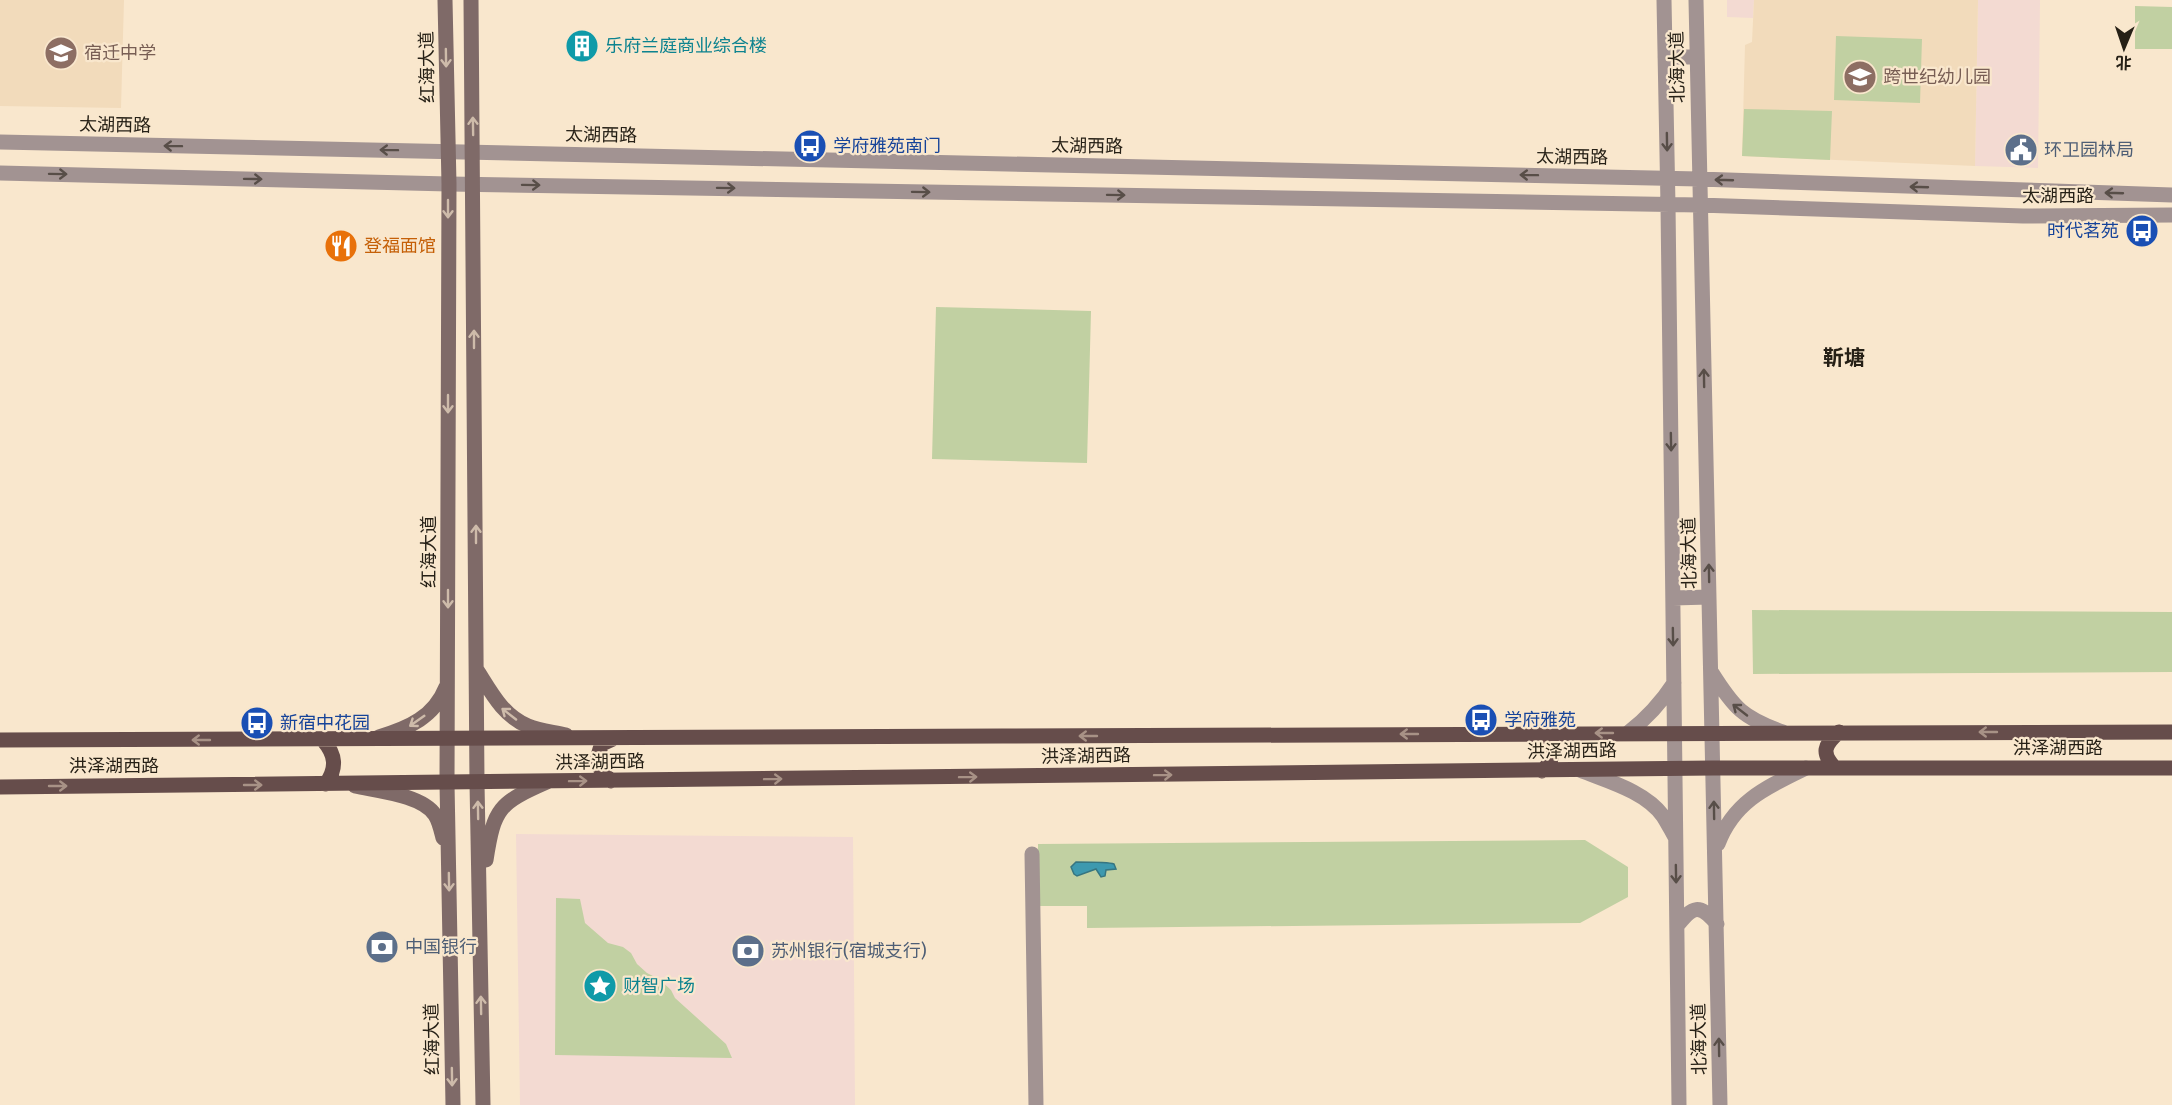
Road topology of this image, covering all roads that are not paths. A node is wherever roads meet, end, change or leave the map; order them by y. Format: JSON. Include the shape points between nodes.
{"nodes":[{"id":1,"x":445,"y":0,"type":"edge"},
{"id":2,"x":471,"y":0,"type":"edge"},
{"id":3,"x":1664,"y":0,"type":"edge"},
{"id":4,"x":1696,"y":0,"type":"edge"},
{"id":5,"x":1665,"y":57,"type":"junction"},
{"id":6,"x":1696,"y":57,"type":"junction"},
{"id":7,"x":0,"y":142,"type":"edge"},
{"id":8,"x":448,"y":151,"type":"junction"},
{"id":9,"x":473,"y":151,"type":"junction"},
{"id":10,"x":0,"y":173,"type":"edge"},
{"id":11,"x":1668,"y":179,"type":"junction"},
{"id":12,"x":1699,"y":179,"type":"junction"},
{"id":13,"x":449,"y":184,"type":"junction"},
{"id":14,"x":473,"y":184,"type":"junction"},
{"id":15,"x":2172,"y":195,"type":"edge"},
{"id":16,"x":1668,"y":205,"type":"junction"},
{"id":17,"x":1699,"y":205,"type":"junction"},
{"id":18,"x":2172,"y":216,"type":"edge"},
{"id":19,"x":1709,"y":597,"type":"junction"},
{"id":20,"x":1673,"y":598,"type":"junction"},
{"id":21,"x":477,"y":670,"type":"junction"},
{"id":22,"x":1711,"y":671,"type":"junction"},
{"id":23,"x":448,"y":681,"type":"junction"},
{"id":24,"x":1674,"y":683,"type":"junction"},
{"id":25,"x":1674,"y":732,"type":"junction"},
{"id":26,"x":1713,"y":732,"type":"junction"},
{"id":27,"x":1783,"y":732,"type":"junction"},
{"id":28,"x":1839,"y":732,"type":"junction"},
{"id":29,"x":2172,"y":732,"type":"edge"},
{"id":30,"x":1536,"y":733,"type":"junction"},
{"id":31,"x":1628,"y":733,"type":"junction"},
{"id":32,"x":584,"y":739,"type":"junction"},
{"id":33,"x":613,"y":739,"type":"junction"},
{"id":34,"x":0,"y":740,"type":"edge"},
{"id":35,"x":323,"y":740,"type":"junction"},
{"id":36,"x":369,"y":740,"type":"junction"},
{"id":37,"x":448,"y":740,"type":"junction"},
{"id":38,"x":477,"y":740,"type":"junction"},
{"id":39,"x":1713,"y":768,"type":"junction"},
{"id":40,"x":1806,"y":768,"type":"junction"},
{"id":41,"x":1835,"y":768,"type":"junction"},
{"id":42,"x":2172,"y":768,"type":"edge"},
{"id":43,"x":1675,"y":769,"type":"junction"},
{"id":44,"x":1580,"y":770,"type":"junction"},
{"id":45,"x":1542,"y":771,"type":"junction"},
{"id":46,"x":611,"y":781,"type":"junction"},
{"id":47,"x":547,"y":782,"type":"junction"},
{"id":48,"x":447,"y":783,"type":"junction"},
{"id":49,"x":477,"y":783,"type":"junction"},
{"id":50,"x":326,"y":784,"type":"junction"},
{"id":51,"x":343,"y":784,"type":"junction"},
{"id":52,"x":0,"y":787,"type":"edge"},
{"id":53,"x":1676,"y":839,"type":"junction"},
{"id":54,"x":1715,"y":852,"type":"junction"},
{"id":55,"x":448,"y":854,"type":"junction"},
{"id":56,"x":1032,"y":855,"type":"dead end"},
{"id":57,"x":479,"y":899,"type":"junction"},
{"id":58,"x":1717,"y":924,"type":"junction"},
{"id":59,"x":1677,"y":926,"type":"junction"},
{"id":60,"x":453,"y":1105,"type":"edge"},
{"id":61,"x":483,"y":1105,"type":"edge"},
{"id":62,"x":1036,"y":1105,"type":"edge"},
{"id":63,"x":1679,"y":1105,"type":"edge"},
{"id":64,"x":1720,"y":1105,"type":"edge"}],
"edges":[{"from":1,"to":8,"type":"main road","name":"红海大道","one_way":true},
{"from":9,"to":2,"type":"main road","one_way":true},
{"from":3,"to":5,"type":"street","name":"北海大道"},
{"from":4,"to":6,"type":"street","name":"北海大道"},
{"from":5,"to":6,"type":"street"},
{"from":5,"to":11,"type":"street","name":"北海大道","one_way":true},
{"from":6,"to":12,"type":"street","name":"北海大道"},
{"from":8,"to":7,"type":"street","name":"太湖西路","one_way":true},
{"from":8,"to":9,"type":"street","name":"太湖西路"},
{"from":8,"to":13,"type":"main road","name":"红海大道"},
{"from":11,"to":9,"type":"street","name":"太湖西路","one_way":true},
{"from":9,"to":14,"type":"main road"},
{"from":10,"to":13,"type":"street","name":"太湖西路","one_way":true},
{"from":11,"to":12,"type":"street","name":"太湖西路"},
{"from":11,"to":16,"type":"street","name":"北海大道"},
{"from":15,"to":12,"type":"street","name":"太湖西路","one_way":true},
{"from":12,"to":17,"type":"street","name":"北海大道"},
{"from":13,"to":14,"type":"street","name":"太湖西路"},
{"from":13,"to":23,"type":"main road","name":"红海大道","one_way":true},
{"from":14,"to":16,"type":"street","name":"太湖西路","one_way":true},
{"from":21,"to":14,"type":"main road","one_way":true},
{"from":16,"to":17,"type":"street","name":"太湖西路"},
{"from":16,"to":20,"type":"street","name":"北海大道","one_way":true},
{"from":17,"to":18,"type":"street","name":"太湖西路","via":[[2023,216]]},
{"from":19,"to":17,"type":"street","name":"北海大道","one_way":true},
{"from":19,"to":20,"type":"street"},
{"from":19,"to":22,"type":"street","name":"北海大道"},
{"from":20,"to":24,"type":"street","name":"北海大道","one_way":true},
{"from":32,"to":21,"type":"main road","one_way":true,"via":[[529,726],[513,718]]},
{"from":21,"to":38,"type":"main road"},
{"from":22,"to":26,"type":"street","name":"北海大道"},
{"from":27,"to":22,"type":"street","one_way":true,"via":[[1738,709]]},
{"from":23,"to":36,"type":"main road","one_way":true,"via":[[440,701],[416,722]]},
{"from":23,"to":37,"type":"main road","name":"红海大道"},
{"from":24,"to":25,"type":"street","name":"北海大道"},
{"from":24,"to":31,"type":"street","via":[[1649,715]]},
{"from":25,"to":26,"type":"main road","name":"洪泽湖西路"},
{"from":25,"to":31,"type":"main road","name":"洪泽湖西路"},
{"from":25,"to":43,"type":"street","name":"北海大道"},
{"from":26,"to":27,"type":"main road","name":"洪泽湖西路"},
{"from":26,"to":39,"type":"street","name":"北海大道"},
{"from":27,"to":28,"type":"main road","name":"洪泽湖西路"},
{"from":29,"to":28,"type":"main road","name":"洪泽湖西路","one_way":true},
{"from":28,"to":41,"type":"main road","via":[[1829,740],[1825,752]]},
{"from":31,"to":30,"type":"main road","name":"洪泽湖西路","one_way":true},
{"from":30,"to":33,"type":"main road","name":"洪泽湖西路","one_way":true},
{"from":30,"to":45,"type":"main road","via":[[1551,746],[1553,755]]},
{"from":32,"to":33,"type":"main road","name":"洪泽湖西路"},
{"from":32,"to":38,"type":"main road","name":"洪泽湖西路"},
{"from":33,"to":46,"type":"main road","via":[[602,744],[597,762]]},
{"from":35,"to":34,"type":"main road","name":"洪泽湖西路","one_way":true},
{"from":35,"to":36,"type":"main road","name":"洪泽湖西路"},
{"from":35,"to":50,"type":"main road","via":[[335,765]]},
{"from":36,"to":37,"type":"main road","name":"洪泽湖西路"},
{"from":37,"to":38,"type":"main road","name":"洪泽湖西路"},
{"from":37,"to":48,"type":"main road","name":"红海大道"},
{"from":38,"to":49,"type":"main road"},
{"from":39,"to":40,"type":"main road","name":"洪泽湖西路"},
{"from":39,"to":43,"type":"main road","name":"洪泽湖西路"},
{"from":54,"to":39,"type":"street","name":"北海大道","one_way":true},
{"from":40,"to":41,"type":"main road","name":"洪泽湖西路"},
{"from":40,"to":54,"type":"street","via":[[1751,798],[1725,827]]},
{"from":41,"to":42,"type":"main road","name":"洪泽湖西路"},
{"from":43,"to":44,"type":"main road","name":"洪泽湖西路"},
{"from":43,"to":53,"type":"street","name":"北海大道"},
{"from":44,"to":45,"type":"main road","name":"洪泽湖西路"},
{"from":44,"to":53,"type":"street","via":[[1643,799],[1662,814]]},
{"from":46,"to":45,"type":"main road","name":"洪泽湖西路","one_way":true},
{"from":47,"to":46,"type":"main road","name":"洪泽湖西路","one_way":true},
{"from":47,"to":49,"type":"main road","name":"洪泽湖西路"},
{"from":47,"to":57,"type":"main road","via":[[517,795],[495,816]]},
{"from":48,"to":49,"type":"main road","name":"洪泽湖西路"},
{"from":48,"to":51,"type":"main road","name":"洪泽湖西路"},
{"from":48,"to":55,"type":"main road","name":"红海大道"},
{"from":57,"to":49,"type":"main road","one_way":true},
{"from":50,"to":51,"type":"main road","name":"洪泽湖西路"},
{"from":52,"to":50,"type":"main road","name":"洪泽湖西路","one_way":true},
{"from":51,"to":55,"type":"main road","via":[[404,796],[431,810]]},
{"from":53,"to":59,"type":"street","name":"北海大道","one_way":true},
{"from":54,"to":58,"type":"street","name":"北海大道"},
{"from":55,"to":60,"type":"main road","name":"红海大道","one_way":true},
{"from":56,"to":62,"type":"street"},
{"from":61,"to":57,"type":"main road","one_way":true},
{"from":58,"to":59,"type":"street","via":[[1706,912],[1696,909],[1687,913]]},
{"from":64,"to":58,"type":"street","name":"北海大道","one_way":true},
{"from":59,"to":63,"type":"street","name":"北海大道"}]}
